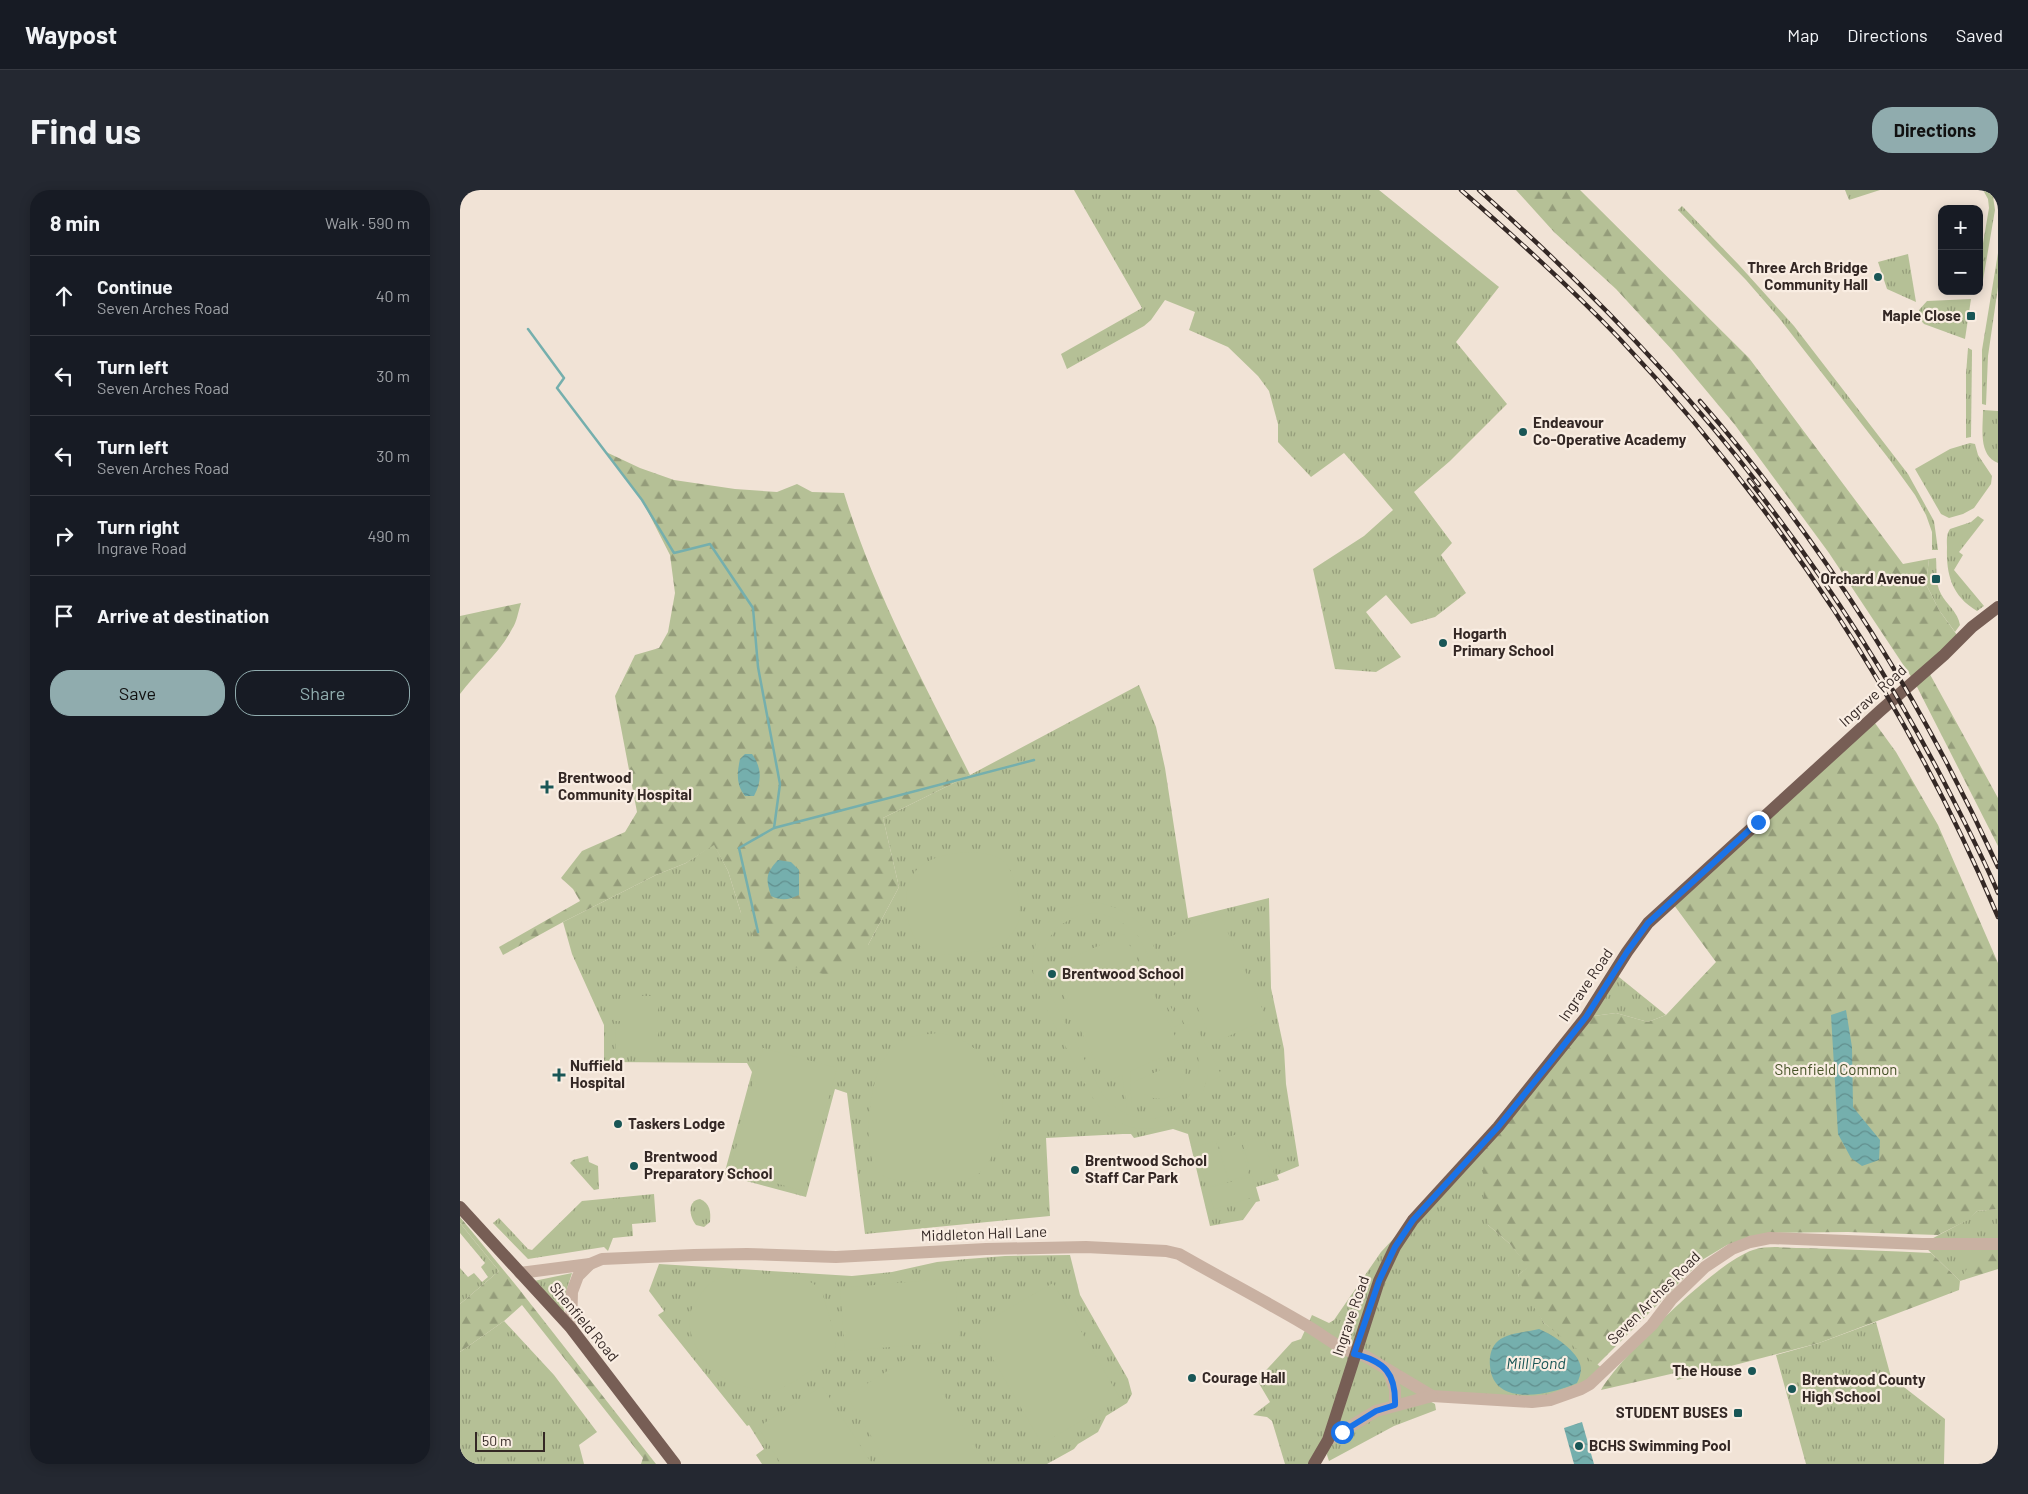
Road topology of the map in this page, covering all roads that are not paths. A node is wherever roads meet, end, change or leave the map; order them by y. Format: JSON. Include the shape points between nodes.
{"nodes":[{"id":1,"x":1998,"y":607,"type":"edge"},
{"id":2,"x":460,"y":1207,"type":"edge"},
{"id":3,"x":1998,"y":1244,"type":"edge"},
{"id":4,"x":590,"y":1264,"type":"junction"},
{"id":5,"x":520,"y":1273,"type":"junction"},
{"id":6,"x":571,"y":1328,"type":"junction"},
{"id":7,"x":1354,"y":1354,"type":"junction"},
{"id":8,"x":1388,"y":1370,"type":"junction"},
{"id":9,"x":1432,"y":1396,"type":"junction"},
{"id":10,"x":1395,"y":1405,"type":"junction"},
{"id":11,"x":1328,"y":1440,"type":"junction"},
{"id":12,"x":675,"y":1464,"type":"edge"},
{"id":13,"x":1314,"y":1464,"type":"edge"}],
"edges":[{"from":1,"to":7,"type":"main road","name":"Ingrave Road","via":[[1880,710],[1648,923],[1586,1017],[1552,1060],[1498,1127],[1413,1220],[1395,1247],[1379,1281]]},
{"from":2,"to":5,"type":"main road","name":"Shenfield Road"},
{"from":3,"to":9,"type":"street","name":"Seven Arches Road","via":[[1770,1238],[1750,1242],[1732,1249],[1705,1267],[1652,1324],[1590,1384],[1580,1389],[1550,1400],[1532,1402]]},
{"from":4,"to":5,"type":"street","name":"Middleton Hall Lane"},
{"from":4,"to":6,"type":"street","via":[[578,1276],[572,1292]]},
{"from":4,"to":7,"type":"street","name":"Middleton Hall Lane","via":[[602,1259],[694,1255],[836,1257],[1086,1247],[1166,1251],[1179,1254]]},
{"from":5,"to":6,"type":"main road","name":"Shenfield Road"},
{"from":6,"to":12,"type":"main road","name":"Shenfield Road"},
{"from":7,"to":8,"type":"street","name":"Seven Arches Road","via":[[1365,1356]]},
{"from":7,"to":11,"type":"main road","name":"Ingrave Road"},
{"from":8,"to":9,"type":"street","name":"Seven Arches Road"},
{"from":8,"to":10,"type":"street","via":[[1395,1388]]},
{"from":9,"to":10,"type":"street","name":"Seven Arches Road"},
{"from":10,"to":11,"type":"street","name":"Seven Arches Road","via":[[1376,1411]]},
{"from":11,"to":13,"type":"main road","name":"Ingrave Road"}]}
